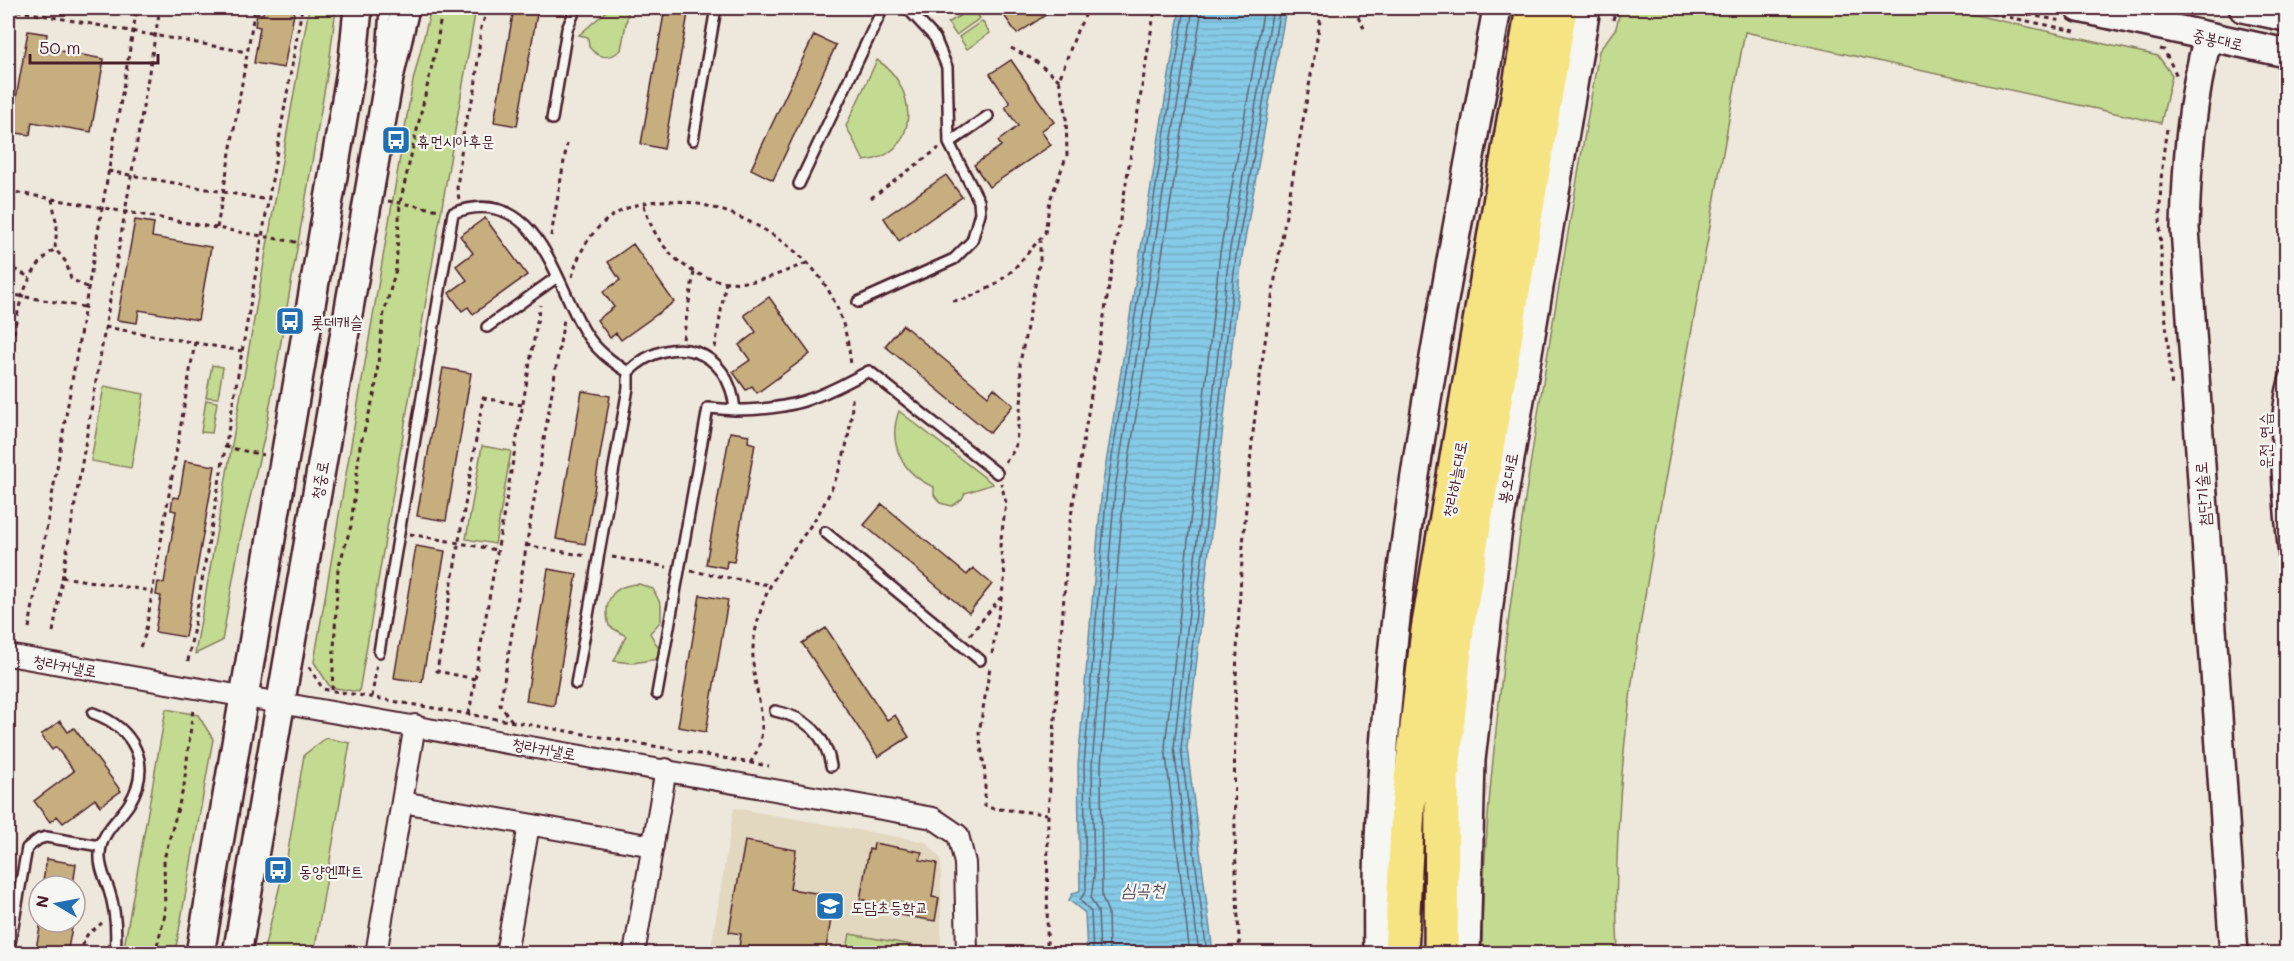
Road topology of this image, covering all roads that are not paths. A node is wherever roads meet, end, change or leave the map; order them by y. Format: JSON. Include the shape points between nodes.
{"nodes":[{"id":1,"x":358,"y":8,"type":"edge"},
{"id":2,"x":385,"y":8,"type":"edge"},
{"id":3,"x":405,"y":8,"type":"edge"},
{"id":4,"x":576,"y":8,"type":"edge"},
{"id":5,"x":716,"y":8,"type":"edge"},
{"id":6,"x":883,"y":8,"type":"edge"},
{"id":7,"x":907,"y":8,"type":"edge"},
{"id":8,"x":1497,"y":8,"type":"edge"},
{"id":9,"x":1533,"y":8,"type":"edge"},
{"id":10,"x":2243,"y":8,"type":"edge"},
{"id":11,"x":1586,"y":11,"type":"edge"},
{"id":12,"x":2286,"y":17,"type":"edge"},
{"id":13,"x":2077,"y":19,"type":"edge"},
{"id":14,"x":2208,"y":37,"type":"junction"},
{"id":15,"x":2286,"y":53,"type":"edge"},
{"id":16,"x":988,"y":116,"type":"dead end"},
{"id":17,"x":552,"y":119,"type":"dead end"},
{"id":18,"x":693,"y":140,"type":"dead end"},
{"id":19,"x":378,"y":141,"type":"junction"},
{"id":20,"x":949,"y":143,"type":"junction"},
{"id":21,"x":799,"y":184,"type":"dead end"},
{"id":22,"x":557,"y":277,"type":"junction"},
{"id":23,"x":858,"y":302,"type":"dead end"},
{"id":24,"x":487,"y":327,"type":"dead end"},
{"id":25,"x":628,"y":372,"type":"junction"},
{"id":26,"x":2286,"y":374,"type":"edge"},
{"id":27,"x":735,"y":410,"type":"junction"},
{"id":28,"x":997,"y":473,"type":"road end"},
{"id":29,"x":825,"y":532,"type":"dead end"},
{"id":30,"x":2286,"y":581,"type":"edge"},
{"id":31,"x":379,"y":652,"type":"road end"},
{"id":32,"x":8,"y":655,"type":"edge"},
{"id":33,"x":980,"y":660,"type":"dead end"},
{"id":34,"x":576,"y":684,"type":"dead end"},
{"id":35,"x":657,"y":694,"type":"dead end"},
{"id":36,"x":244,"y":696,"type":"junction"},
{"id":37,"x":281,"y":702,"type":"junction"},
{"id":38,"x":775,"y":711,"type":"dead end"},
{"id":39,"x":93,"y":713,"type":"dead end"},
{"id":40,"x":416,"y":725,"type":"junction"},
{"id":41,"x":831,"y":766,"type":"dead end"},
{"id":42,"x":666,"y":769,"type":"junction"},
{"id":43,"x":402,"y":802,"type":"junction"},
{"id":44,"x":529,"y":825,"type":"junction"},
{"id":45,"x":100,"y":846,"type":"junction"},
{"id":46,"x":653,"y":846,"type":"junction"},
{"id":47,"x":12,"y":906,"type":"edge"},
{"id":48,"x":8,"y":954,"type":"edge"},
{"id":49,"x":115,"y":954,"type":"edge"},
{"id":50,"x":200,"y":954,"type":"edge"},
{"id":51,"x":237,"y":954,"type":"edge"},
{"id":52,"x":376,"y":954,"type":"edge"},
{"id":53,"x":506,"y":954,"type":"edge"},
{"id":54,"x":634,"y":954,"type":"edge"},
{"id":55,"x":967,"y":954,"type":"edge"},
{"id":56,"x":1378,"y":954,"type":"edge"},
{"id":57,"x":1401,"y":954,"type":"edge"},
{"id":58,"x":1442,"y":954,"type":"edge"},
{"id":59,"x":1466,"y":954,"type":"edge"},
{"id":60,"x":2234,"y":954,"type":"edge"}],
"edges":[{"from":1,"to":36,"type":"street","via":[[349,81]]},
{"from":2,"to":19,"type":"lane"},
{"from":3,"to":19,"type":"street","name":"청중로"},
{"from":4,"to":17,"type":"lane","via":[[567,29]]},
{"from":5,"to":18,"type":"lane"},
{"from":6,"to":21,"type":"lane"},
{"from":7,"to":20,"type":"lane","via":[[935,38],[947,67]]},
{"from":8,"to":56,"type":"street","via":[[1399,589],[1381,808]]},
{"from":9,"to":57,"type":"highway","name":"청라하늘대로","via":[[1428,630],[1408,807]]},
{"from":10,"to":12,"type":"street"},
{"from":11,"to":58,"type":"highway","name":"청라하늘대로","via":[[1457,628],[1442,780]]},
{"from":11,"to":59,"type":"street","name":"봉오대로","via":[[1497,536],[1471,760]]},
{"from":13,"to":14,"type":"street","name":"중봉대로"},
{"from":14,"to":15,"type":"street","name":"중봉대로"},
{"from":14,"to":60,"type":"street","name":"첨단기술로","via":[[2199,67],[2188,143],[2185,228]]},
{"from":16,"to":20,"type":"lane"},
{"from":19,"to":37,"type":"street","name":"청중로"},
{"from":20,"to":23,"type":"lane","via":[[979,201],[980,213],[972,241],[954,259]]},
{"from":22,"to":24,"type":"lane"},
{"from":22,"to":25,"type":"lane","via":[[595,345]]},
{"from":22,"to":31,"type":"lane","via":[[537,235],[516,216],[472,206],[458,211]]},
{"from":25,"to":27,"type":"lane","via":[[662,351],[681,350],[712,361],[728,376]]},
{"from":25,"to":34,"type":"lane"},
{"from":26,"to":30,"type":"lane","name":"운전 연습","via":[[2279,395],[2278,462]]},
{"from":27,"to":28,"type":"lane","via":[[798,405],[869,370]]},
{"from":27,"to":35,"type":"lane","via":[[708,408]]},
{"from":29,"to":33,"type":"lane"},
{"from":32,"to":36,"type":"street","name":"청라커낼로"},
{"from":36,"to":37,"type":"street","name":"청라커낼로"},
{"from":36,"to":50,"type":"street"},
{"from":37,"to":40,"type":"street","name":"청라커낼로"},
{"from":37,"to":51,"type":"street","name":"청중로"},
{"from":38,"to":41,"type":"lane","via":[[808,723],[826,748]]},
{"from":39,"to":45,"type":"lane","via":[[126,733],[135,746],[139,765],[133,794]]},
{"from":40,"to":42,"type":"street","name":"청라커낼로"},
{"from":40,"to":43,"type":"street"},
{"from":42,"to":46,"type":"street"},
{"from":42,"to":55,"type":"street","name":"청라커낼로","via":[[933,818],[958,835],[965,863]]},
{"from":43,"to":44,"type":"street"},
{"from":43,"to":52,"type":"street"},
{"from":44,"to":46,"type":"street"},
{"from":44,"to":53,"type":"street"},
{"from":45,"to":47,"type":"lane","via":[[46,837],[33,843],[24,857]]},
{"from":45,"to":49,"type":"lane","via":[[100,866],[115,916]]},
{"from":46,"to":54,"type":"street"},
{"from":47,"to":48,"type":"lane"}]}
